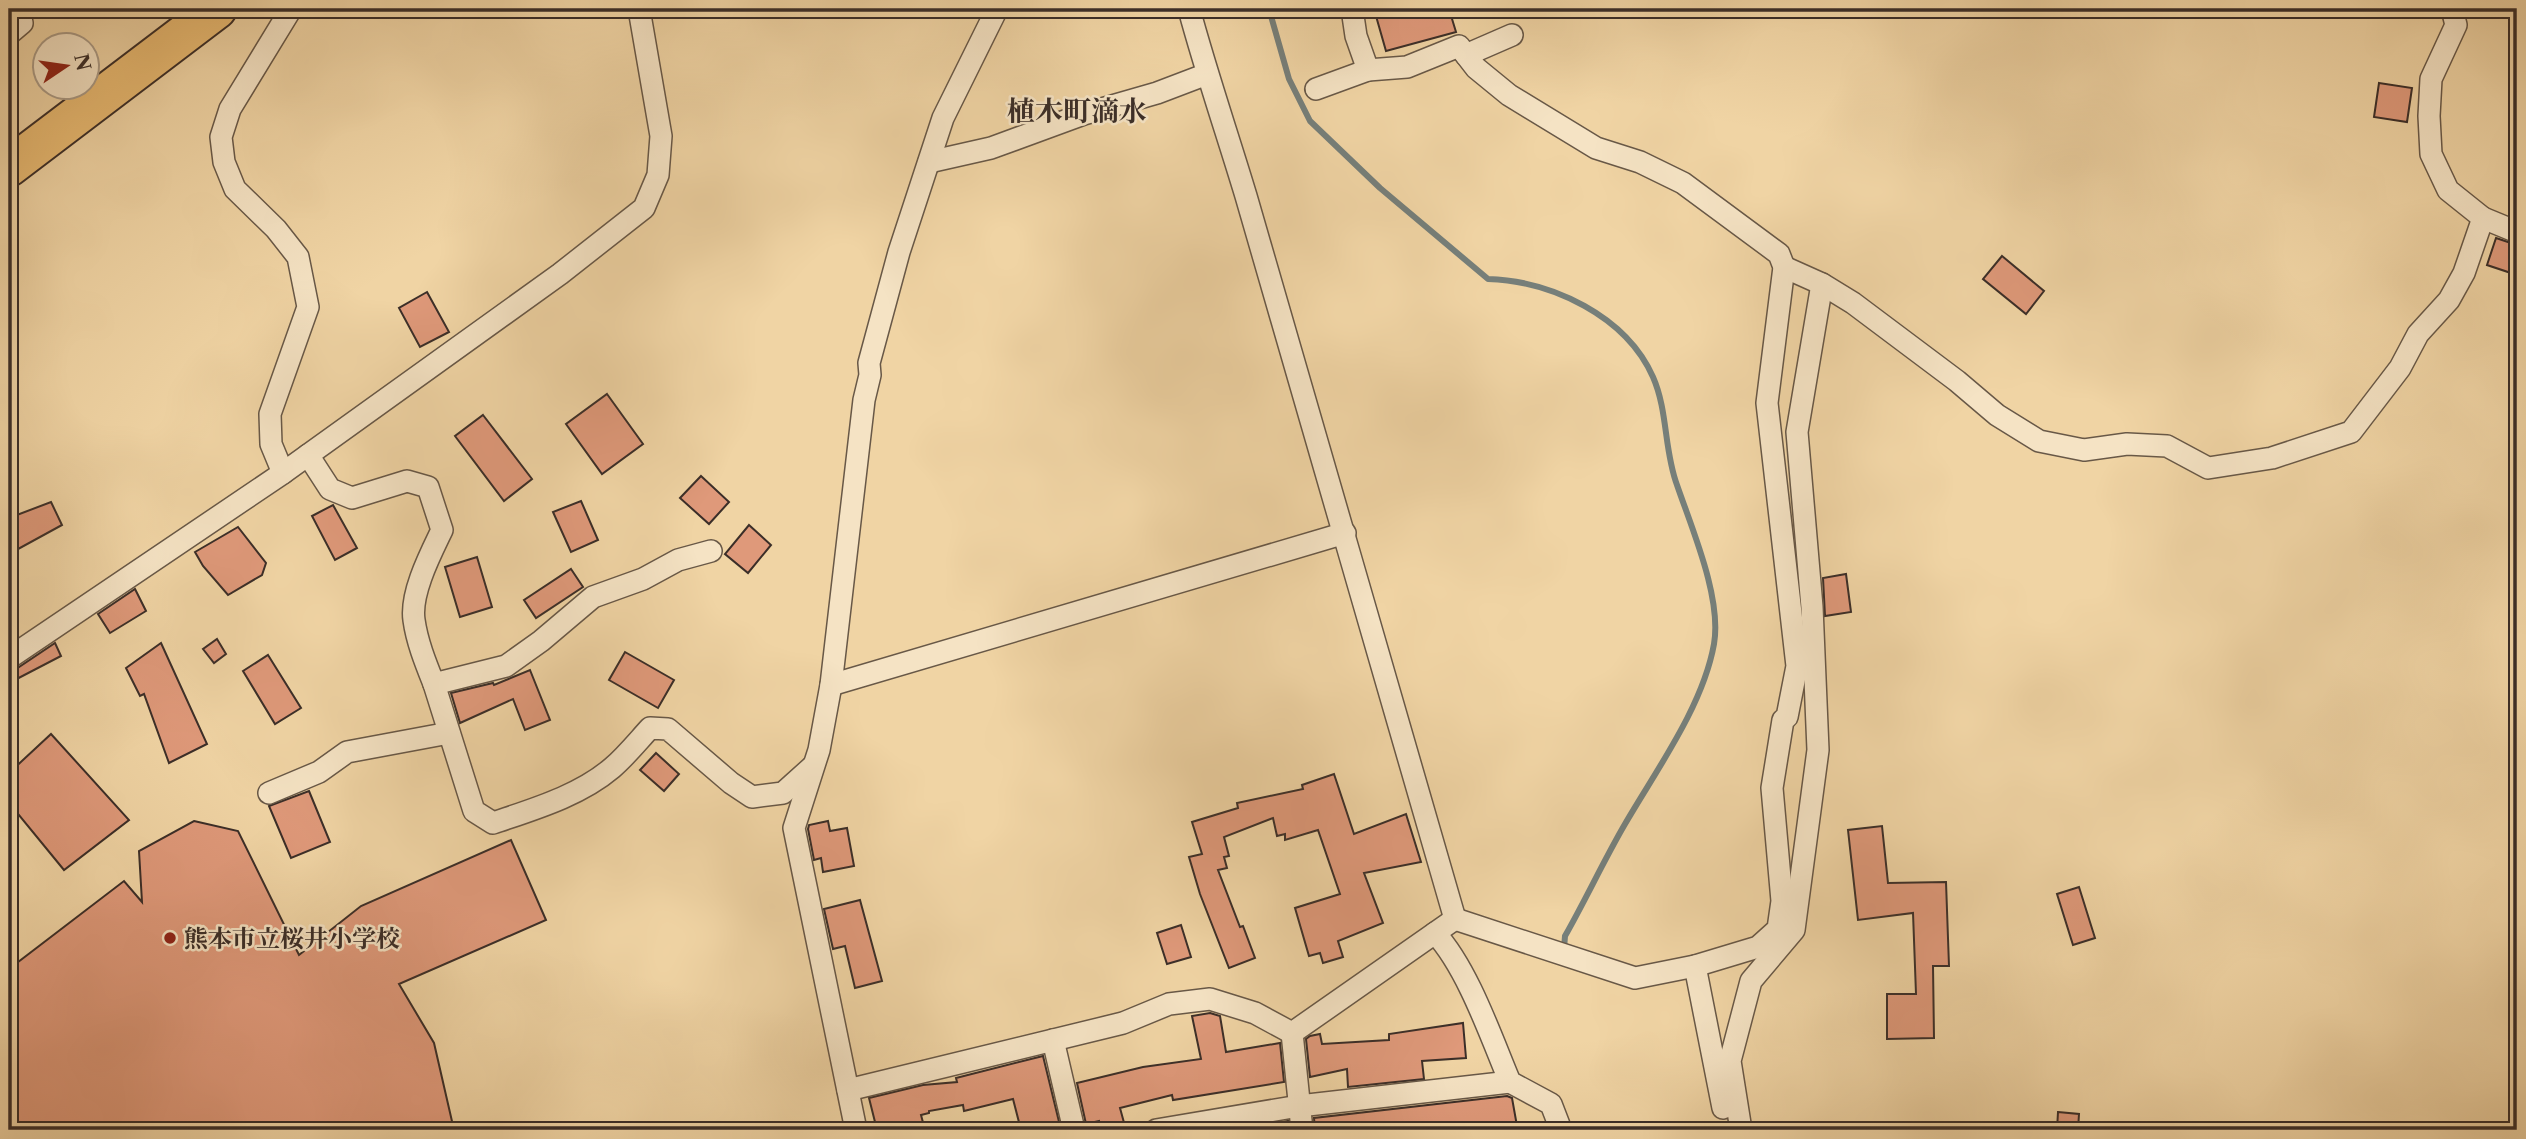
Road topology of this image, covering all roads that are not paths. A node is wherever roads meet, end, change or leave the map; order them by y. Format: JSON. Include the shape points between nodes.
{"nodes":[{"id":1,"x":19,"y":9,"type":"edge"},
{"id":2,"x":218,"y":9,"type":"edge"},
{"id":3,"x":291,"y":9,"type":"edge"},
{"id":4,"x":639,"y":9,"type":"edge"},
{"id":5,"x":997,"y":9,"type":"edge"},
{"id":6,"x":1189,"y":9,"type":"edge"},
{"id":7,"x":1352,"y":9,"type":"edge"},
{"id":8,"x":2452,"y":9,"type":"edge"},
{"id":9,"x":9,"y":34,"type":"edge"},
{"id":10,"x":1512,"y":35,"type":"dead end"},
{"id":11,"x":1466,"y":55,"type":"junction"},
{"id":12,"x":1368,"y":71,"type":"junction"},
{"id":13,"x":1207,"y":74,"type":"junction"},
{"id":14,"x":1316,"y":89,"type":"dead end"},
{"id":15,"x":929,"y":162,"type":"junction"},
{"id":16,"x":9,"y":167,"type":"edge"},
{"id":17,"x":2483,"y":218,"type":"junction"},
{"id":18,"x":2517,"y":232,"type":"edge"},
{"id":19,"x":1784,"y":267,"type":"junction"},
{"id":20,"x":1822,"y":284,"type":"junction"},
{"id":21,"x":308,"y":455,"type":"junction"},
{"id":22,"x":283,"y":473,"type":"junction"},
{"id":23,"x":1345,"y":533,"type":"junction"},
{"id":24,"x":712,"y":551,"type":"dead end"},
{"id":25,"x":9,"y":657,"type":"edge"},
{"id":26,"x":434,"y":684,"type":"junction"},
{"id":27,"x":831,"y":685,"type":"junction"},
{"id":28,"x":449,"y":733,"type":"junction"},
{"id":29,"x":815,"y":764,"type":"junction"},
{"id":30,"x":269,"y":793,"type":"dead end"},
{"id":31,"x":1455,"y":919,"type":"junction"},
{"id":32,"x":1435,"y":933,"type":"junction"},
{"id":33,"x":1695,"y":966,"type":"junction"},
{"id":34,"x":1292,"y":1033,"type":"junction"},
{"id":35,"x":1053,"y":1040,"type":"junction"},
{"id":36,"x":1510,"y":1082,"type":"junction"},
{"id":37,"x":848,"y":1090,"type":"junction"},
{"id":38,"x":1299,"y":1106,"type":"junction"},
{"id":39,"x":856,"y":1130,"type":"edge"},
{"id":40,"x":1074,"y":1130,"type":"edge"},
{"id":41,"x":1156,"y":1130,"type":"edge"},
{"id":42,"x":1302,"y":1130,"type":"edge"},
{"id":43,"x":1561,"y":1130,"type":"edge"},
{"id":44,"x":1728,"y":1130,"type":"edge"},
{"id":45,"x":1741,"y":1130,"type":"edge"}],
"edges":[{"from":1,"to":9,"type":"street","via":[[22,23]]},
{"from":2,"to":16,"type":"highway"},
{"from":3,"to":22,"type":"street","via":[[230,109],[220,137],[235,189],[298,257],[308,307],[270,414],[271,444]]},
{"from":4,"to":21,"type":"street","via":[[660,136],[658,175],[644,208]]},
{"from":5,"to":15,"type":"street","via":[[943,118]]},
{"from":6,"to":13,"type":"street"},
{"from":7,"to":12,"type":"street"},
{"from":8,"to":17,"type":"street","via":[[2456,25],[2431,79],[2431,154],[2448,190]]},
{"from":10,"to":11,"type":"street"},
{"from":11,"to":12,"type":"street","via":[[1459,46],[1407,67]]},
{"from":11,"to":19,"type":"street","via":[[1509,95],[1596,148],[1683,183],[1779,254]]},
{"from":12,"to":14,"type":"street"},
{"from":13,"to":15,"type":"street","via":[[990,148]]},
{"from":13,"to":23,"type":"street"},
{"from":15,"to":27,"type":"street","via":[[869,363]]},
{"from":17,"to":18,"type":"street"},
{"from":17,"to":20,"type":"street","via":[[2464,273],[2449,300],[2418,334],[2400,368],[2351,432],[2272,458],[2208,468],[2167,446],[2127,444],[2084,450],[2039,441],[1997,415]]},
{"from":19,"to":20,"type":"street"},
{"from":19,"to":33,"type":"street","via":[[1767,403],[1797,666],[1772,788],[1782,901],[1778,929],[1758,947]]},
{"from":20,"to":45,"type":"street","via":[[1797,432],[1818,750],[1794,930],[1751,981],[1730,1061]]},
{"from":21,"to":22,"type":"street"},
{"from":21,"to":26,"type":"street","via":[[330,489],[352,498],[407,481],[428,487],[442,530],[427,561],[413,618]]},
{"from":22,"to":25,"type":"street"},
{"from":23,"to":27,"type":"street"},
{"from":23,"to":31,"type":"street"},
{"from":24,"to":26,"type":"street","via":[[678,560],[593,597],[506,666]]},
{"from":26,"to":28,"type":"street"},
{"from":27,"to":29,"type":"street"},
{"from":28,"to":29,"type":"street","via":[[474,811],[494,822],[548,804],[590,783],[650,728],[667,729],[752,797],[783,793]]},
{"from":28,"to":30,"type":"street","via":[[347,752],[319,772]]},
{"from":29,"to":37,"type":"street","via":[[794,828]]},
{"from":31,"to":32,"type":"street"},
{"from":31,"to":33,"type":"street","via":[[1635,978]]},
{"from":32,"to":34,"type":"street"},
{"from":32,"to":36,"type":"street","via":[[1480,1009]]},
{"from":33,"to":44,"type":"street"},
{"from":34,"to":35,"type":"street","via":[[1255,1013],[1210,999],[1169,1004],[1123,1023]]},
{"from":34,"to":38,"type":"street"},
{"from":35,"to":37,"type":"street"},
{"from":35,"to":40,"type":"street"},
{"from":36,"to":38,"type":"street"},
{"from":36,"to":43,"type":"street","via":[[1551,1104]]},
{"from":37,"to":39,"type":"street"},
{"from":38,"to":41,"type":"street"},
{"from":38,"to":42,"type":"street"}]}
